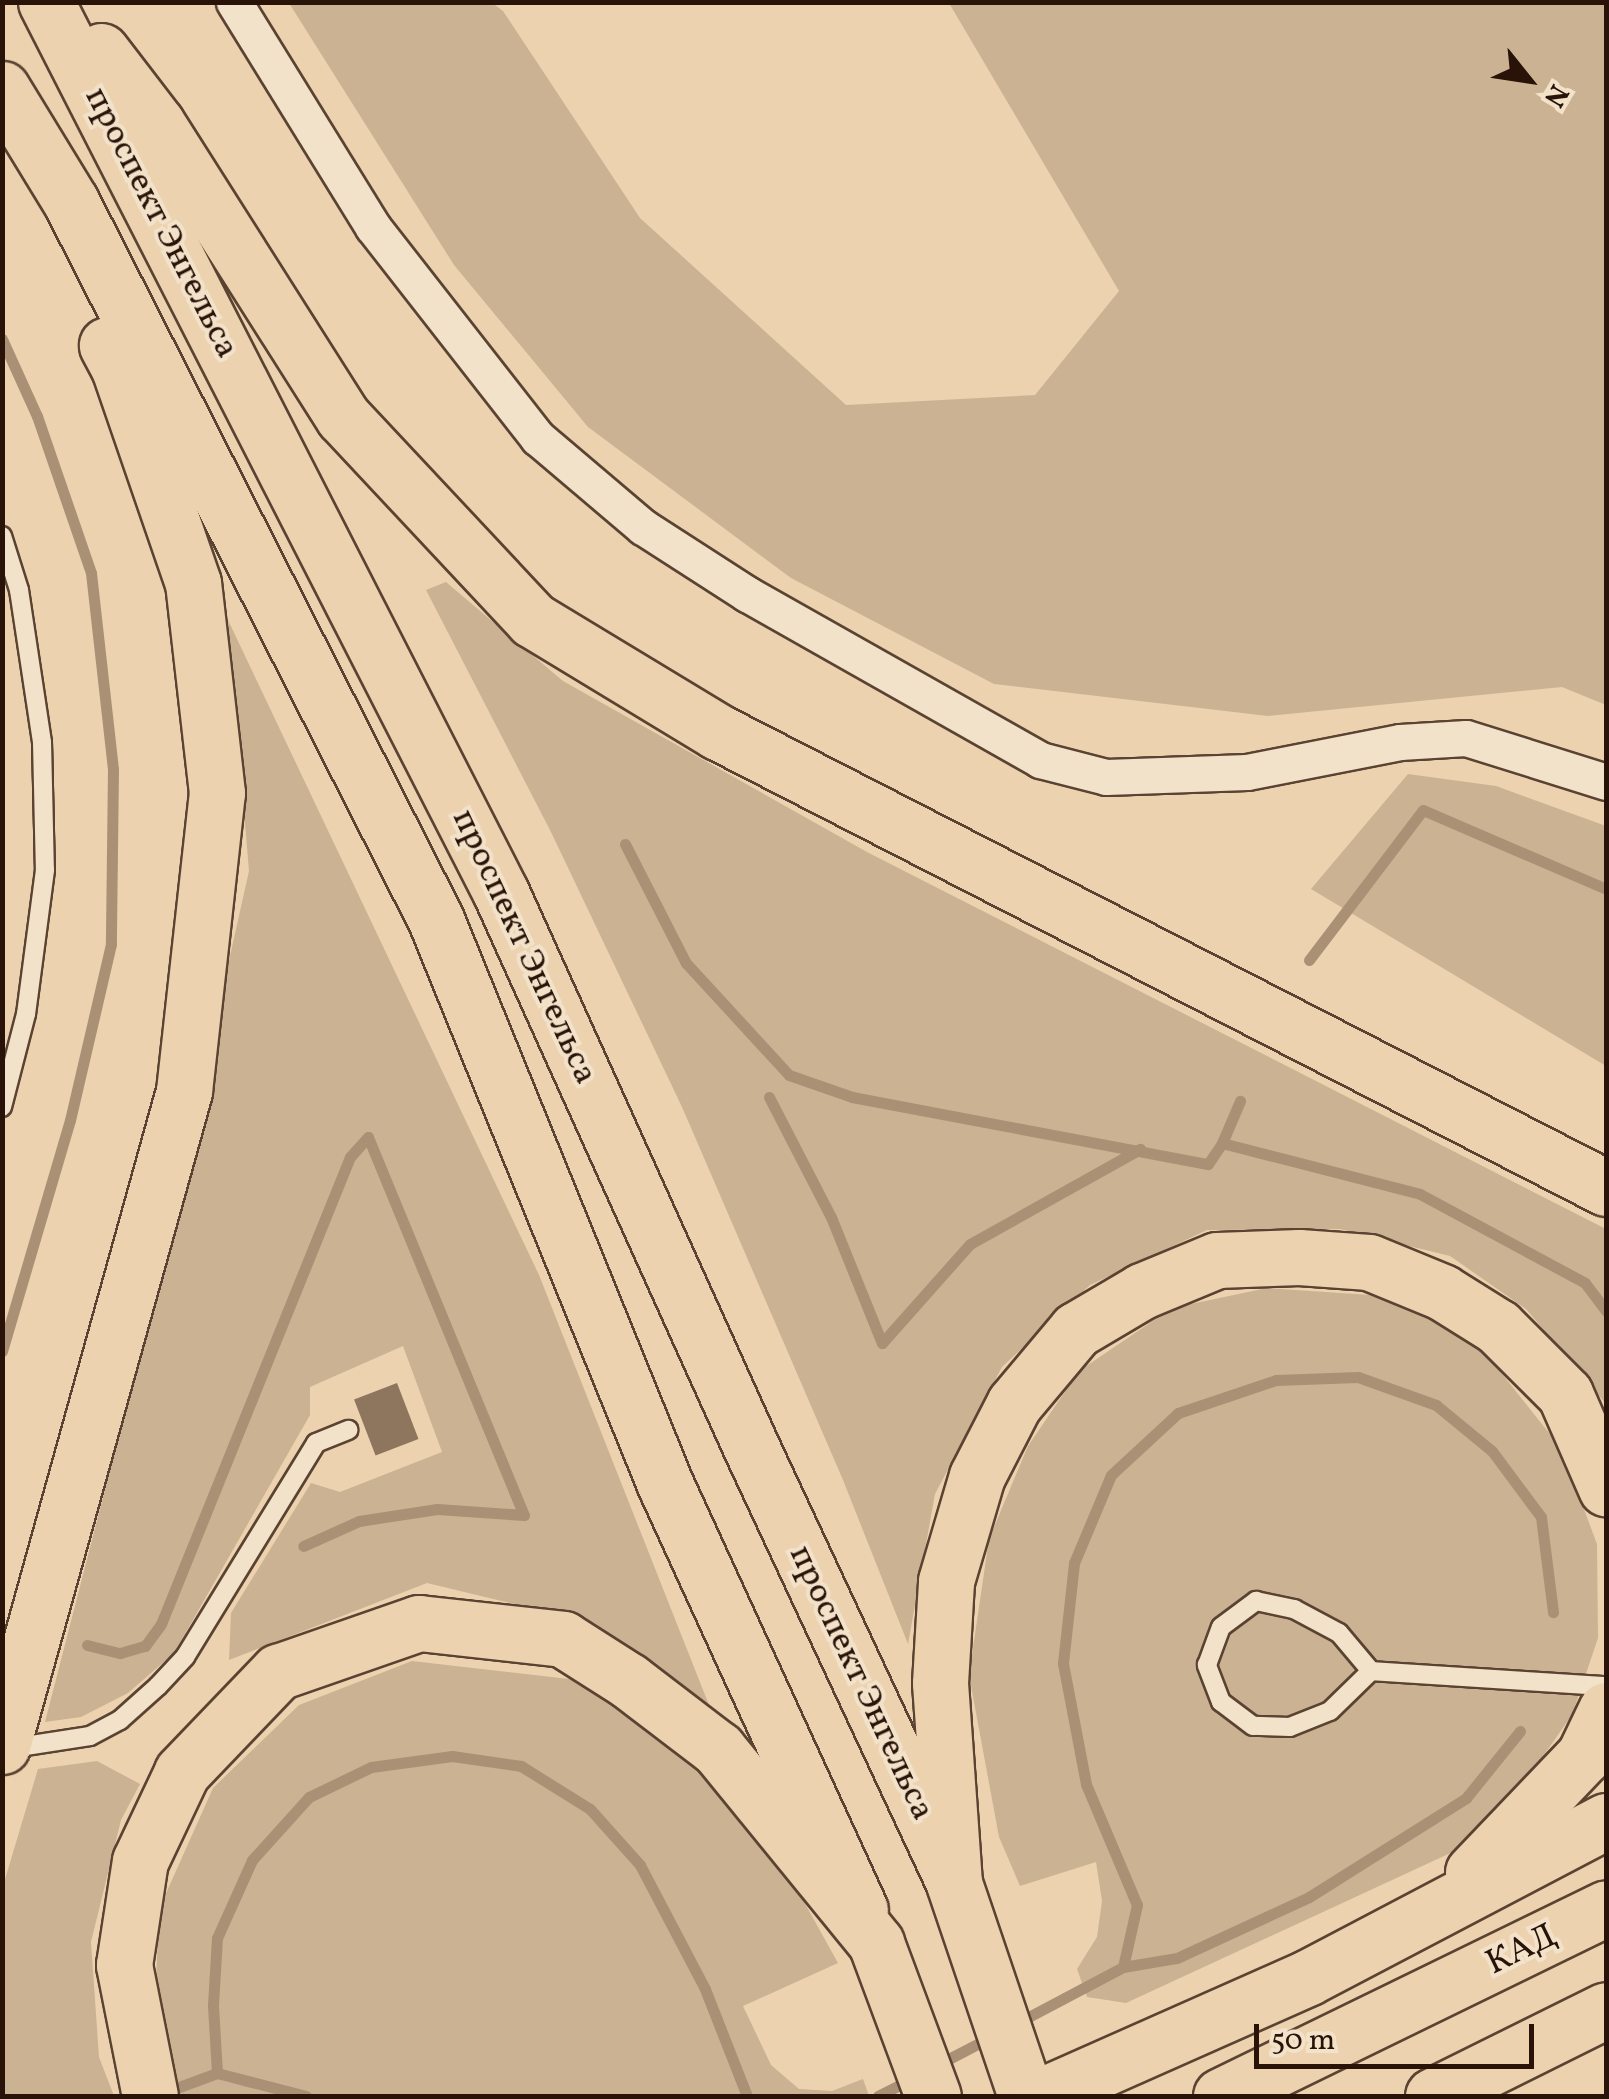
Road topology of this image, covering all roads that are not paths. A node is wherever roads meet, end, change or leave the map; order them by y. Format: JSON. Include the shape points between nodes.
{"nodes":[{"id":1,"x":46,"y":2,"type":"edge"},
{"id":2,"x":64,"y":2,"type":"edge"},
{"id":3,"x":234,"y":2,"type":"edge"},
{"id":4,"x":2,"y":89,"type":"edge"},
{"id":5,"x":2,"y":153,"type":"edge"},
{"id":6,"x":2,"y":536,"type":"edge"},
{"id":7,"x":11,"y":595,"type":"edge"},
{"id":8,"x":1606,"y":782,"type":"edge"},
{"id":9,"x":2,"y":1108,"type":"edge"},
{"id":10,"x":1606,"y":1188,"type":"edge"},
{"id":11,"x":348,"y":1430,"type":"dead end"},
{"id":12,"x":1606,"y":1488,"type":"edge"},
{"id":13,"x":1370,"y":1671,"type":"junction"},
{"id":14,"x":1606,"y":1686,"type":"edge"},
{"id":15,"x":1606,"y":1710,"type":"edge"},
{"id":16,"x":2,"y":1748,"type":"edge"},
{"id":17,"x":1606,"y":1821,"type":"edge"},
{"id":18,"x":959,"y":1896,"type":"junction"},
{"id":19,"x":1606,"y":1908,"type":"edge"},
{"id":20,"x":876,"y":1943,"type":"junction"},
{"id":21,"x":1307,"y":1978,"type":"junction"},
{"id":22,"x":1606,"y":2010,"type":"edge"},
{"id":23,"x":150,"y":2096,"type":"edge"},
{"id":24,"x":933,"y":2096,"type":"edge"},
{"id":25,"x":1026,"y":2096,"type":"edge"},
{"id":26,"x":1041,"y":2096,"type":"edge"},
{"id":27,"x":1221,"y":2096,"type":"edge"},
{"id":28,"x":1433,"y":2096,"type":"edge"}],
"edges":[{"from":1,"to":18,"type":"main road","name":"проспект Энгельса","via":[[502,892]]},
{"from":2,"to":10,"type":"main road","via":[[157,124],[342,417],[534,620],[718,732]]},
{"from":3,"to":8,"type":"street","via":[[372,227],[538,438],[643,528],[1040,760],[1106,778],[1246,772],[1400,742],[1466,738]]},
{"from":4,"to":20,"type":"main road","name":"проспект Энгельса","via":[[71,202],[436,920],[665,1484]]},
{"from":5,"to":16,"type":"main road","via":[[120,368],[193,582],[216,793],[184,1091]]},
{"from":6,"to":7,"type":"lane"},
{"from":7,"to":9,"type":"lane","via":[[42,742],[45,870],[26,1014]]},
{"from":11,"to":16,"type":"lane","via":[[316,1443],[185,1658],[158,1686],[90,1736]]},
{"from":12,"to":18,"type":"main road","via":[[1565,1394],[1498,1327],[1442,1292],[1369,1262],[1218,1260],[1142,1290],[1076,1330],[1014,1404],[976,1476],[946,1581],[940,1683]]},
{"from":13,"to":13,"type":"lane","via":[[1338,1633],[1294,1610],[1256,1601],[1222,1628],[1207,1666],[1221,1702],[1253,1726],[1290,1727],[1330,1711]]},
{"from":13,"to":14,"type":"lane"},
{"from":15,"to":21,"type":"main road","via":[[1584,1756],[1473,1873]]},
{"from":17,"to":21,"type":"main road"},
{"from":18,"to":25,"type":"main road"},
{"from":19,"to":27,"type":"main road","name":"КАД"},
{"from":20,"to":23,"type":"main road","via":[[718,1749],[628,1681],[564,1640],[419,1623],[278,1672],[182,1772],[140,1861],[124,1965]]},
{"from":20,"to":24,"type":"main road","name":"проспект Энгельса"},
{"from":21,"to":26,"type":"main road"},
{"from":22,"to":28,"type":"main road"}]}
